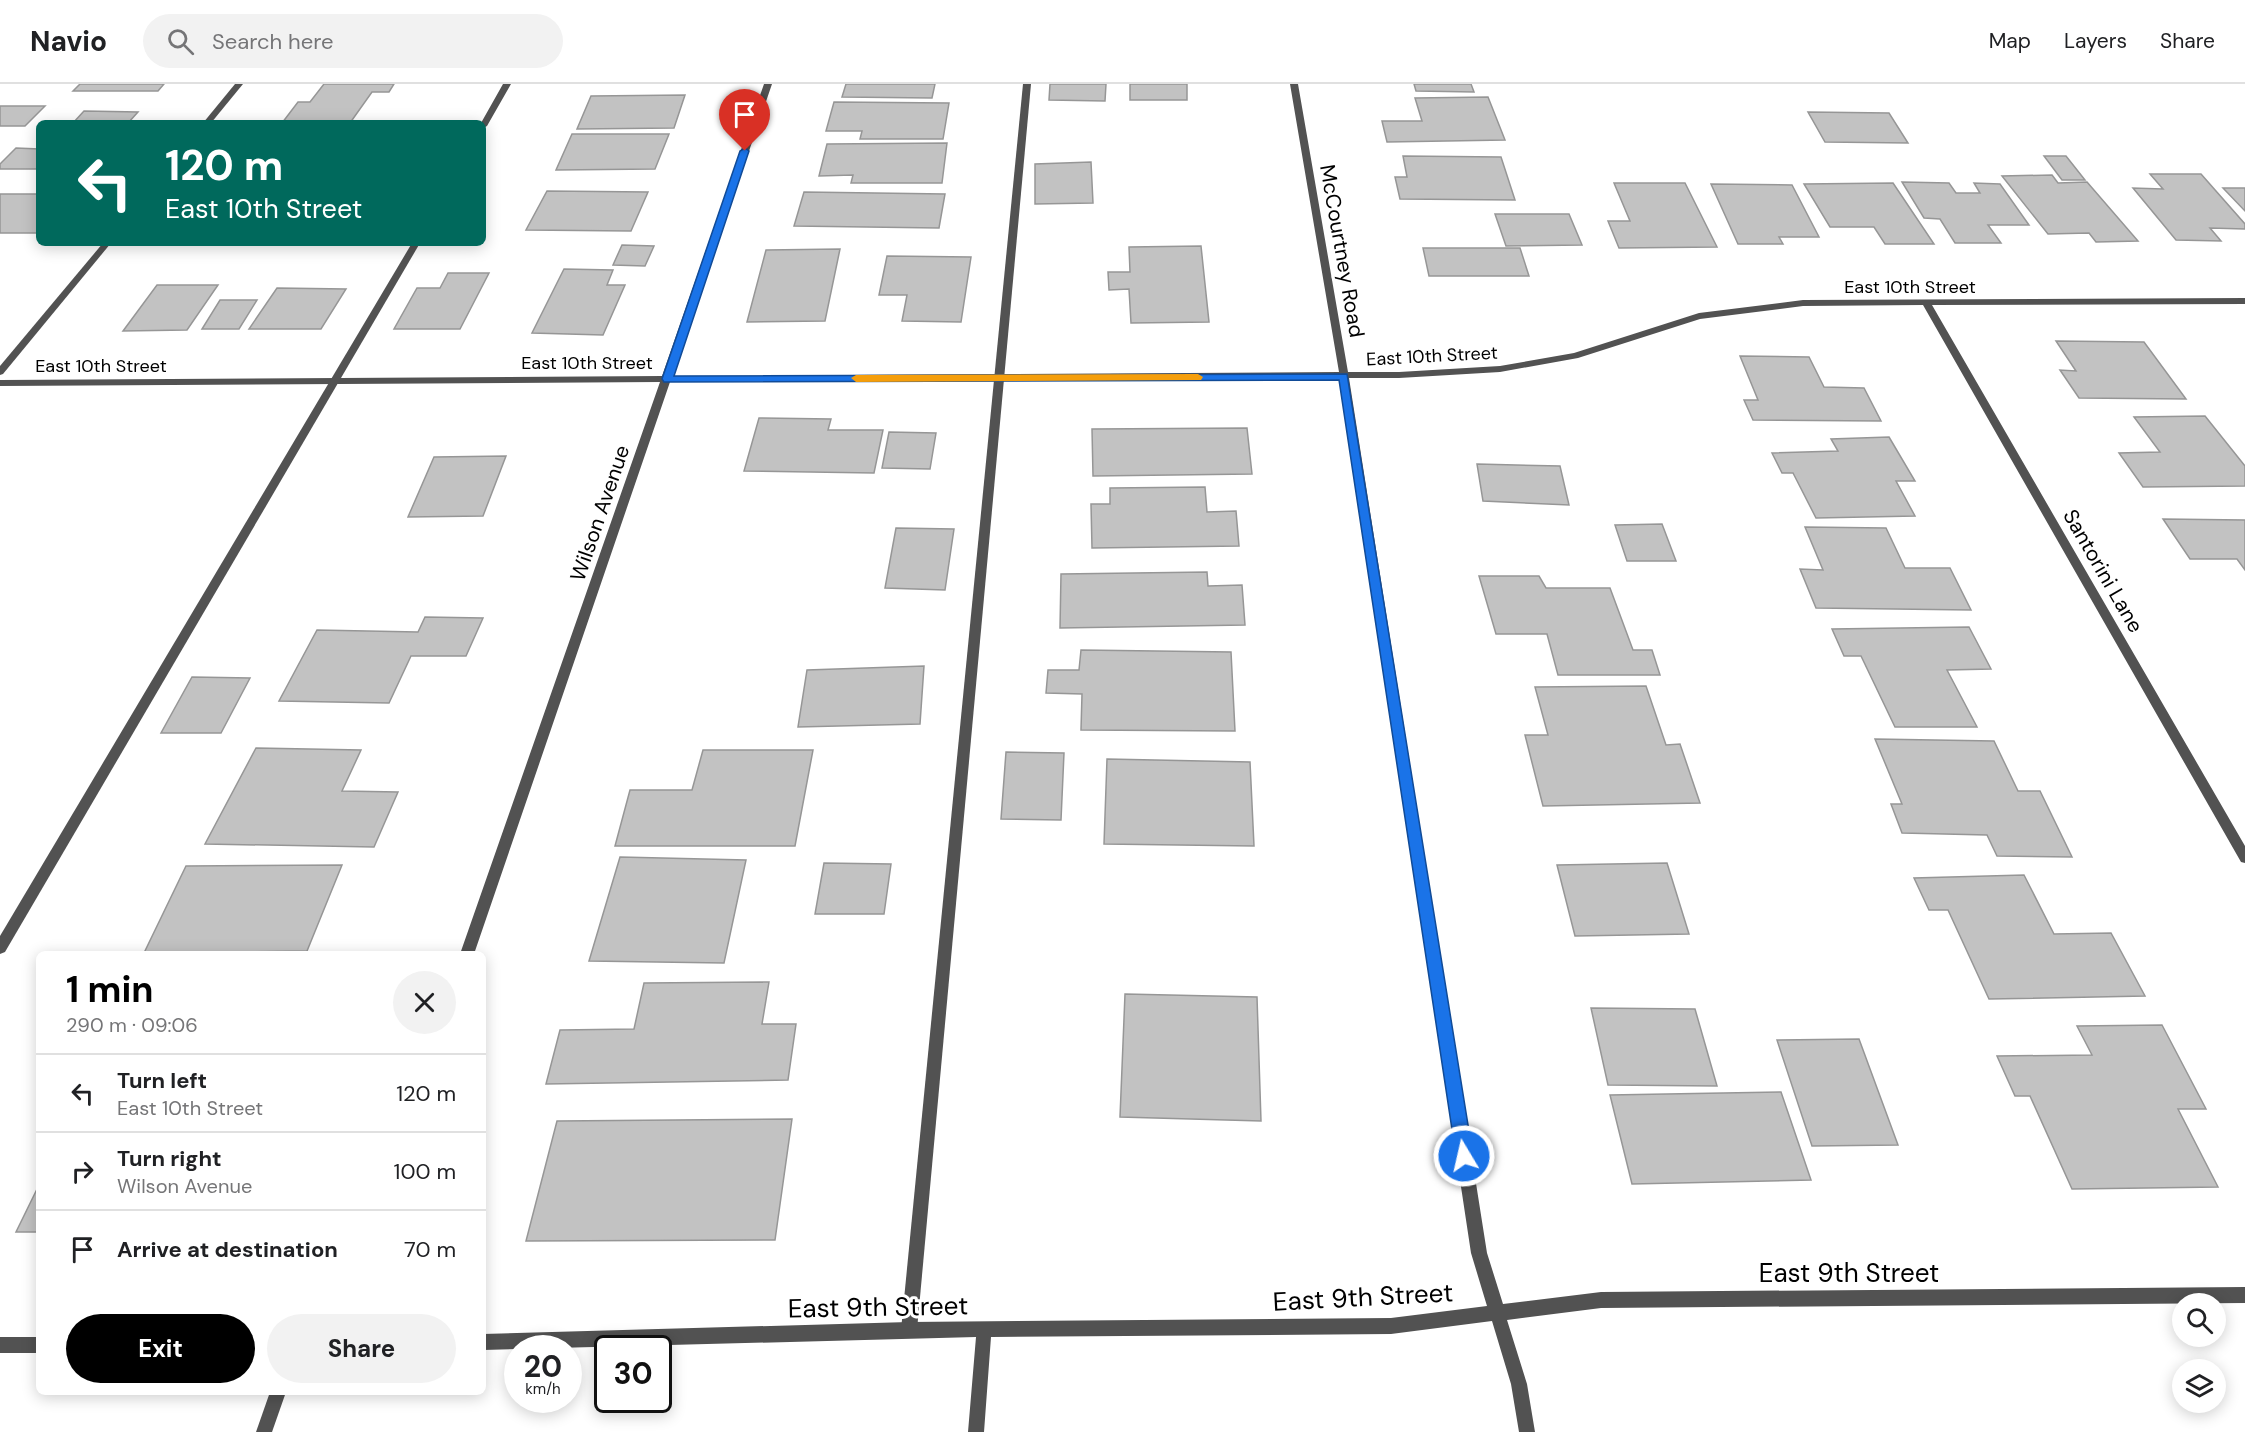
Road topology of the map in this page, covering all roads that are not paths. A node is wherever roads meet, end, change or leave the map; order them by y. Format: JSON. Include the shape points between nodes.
{"nodes":[{"id":1,"x":239,"y":84,"type":"edge"},
{"id":2,"x":507,"y":84,"type":"edge"},
{"id":3,"x":768,"y":84,"type":"edge"},
{"id":4,"x":1027,"y":84,"type":"edge"},
{"id":5,"x":1294,"y":84,"type":"edge"},
{"id":6,"x":209,"y":120,"type":"edge"},
{"id":7,"x":486,"y":121,"type":"edge"},
{"id":8,"x":105,"y":246,"type":"edge"},
{"id":9,"x":414,"y":246,"type":"edge"},
{"id":10,"x":2245,"y":301,"type":"edge"},
{"id":11,"x":1927,"y":304,"type":"junction"},
{"id":12,"x":0,"y":372,"type":"edge"},
{"id":13,"x":1344,"y":377,"type":"junction"},
{"id":14,"x":999,"y":378,"type":"junction"},
{"id":15,"x":668,"y":379,"type":"junction"},
{"id":16,"x":336,"y":382,"type":"junction"},
{"id":17,"x":0,"y":384,"type":"edge"},
{"id":18,"x":2245,"y":858,"type":"edge"},
{"id":19,"x":0,"y":948,"type":"edge"},
{"id":20,"x":468,"y":951,"type":"edge"},
{"id":21,"x":2245,"y":1295,"type":"edge"},
{"id":22,"x":1498,"y":1313,"type":"junction"},
{"id":23,"x":909,"y":1330,"type":"junction"},
{"id":24,"x":984,"y":1331,"type":"junction"},
{"id":25,"x":486,"y":1342,"type":"edge"},
{"id":26,"x":0,"y":1345,"type":"edge"},
{"id":27,"x":36,"y":1346,"type":"edge"},
{"id":28,"x":277,"y":1395,"type":"edge"},
{"id":29,"x":264,"y":1432,"type":"edge"},
{"id":30,"x":976,"y":1432,"type":"edge"},
{"id":31,"x":1527,"y":1432,"type":"edge"}],
"edges":[{"from":1,"to":6,"type":"street"},
{"from":2,"to":7,"type":"street"},
{"from":3,"to":15,"type":"street","name":"Wilson Avenue"},
{"from":4,"to":14,"type":"street"},
{"from":5,"to":13,"type":"street","name":"McCourtney Road"},
{"from":8,"to":12,"type":"street"},
{"from":9,"to":16,"type":"street"},
{"from":10,"to":11,"type":"street","name":"East 10th Street"},
{"from":11,"to":13,"type":"street","name":"East 10th Street","via":[[1803,303],[1699,316],[1575,356],[1500,369]]},
{"from":11,"to":18,"type":"street","name":"Santorini Lane"},
{"from":13,"to":14,"type":"street","name":"East 10th Street"},
{"from":13,"to":22,"type":"street","name":"McCourtney Road","via":[[1479,1253]]},
{"from":14,"to":15,"type":"street","name":"East 10th Street"},
{"from":14,"to":23,"type":"street"},
{"from":15,"to":16,"type":"street","name":"East 10th Street"},
{"from":15,"to":20,"type":"street","name":"Wilson Avenue"},
{"from":16,"to":17,"type":"street","name":"East 10th Street"},
{"from":16,"to":19,"type":"street"},
{"from":21,"to":22,"type":"street","name":"East 9th Street","via":[[1601,1300]]},
{"from":22,"to":24,"type":"street","name":"East 9th Street","via":[[1391,1326]]},
{"from":22,"to":31,"type":"street","name":"McCourtney Road","via":[[1519,1384]]},
{"from":23,"to":24,"type":"street","name":"East 9th Street"},
{"from":23,"to":25,"type":"street","name":"East 9th Street"},
{"from":24,"to":30,"type":"street"},
{"from":26,"to":27,"type":"street"},
{"from":28,"to":29,"type":"street"}]}
